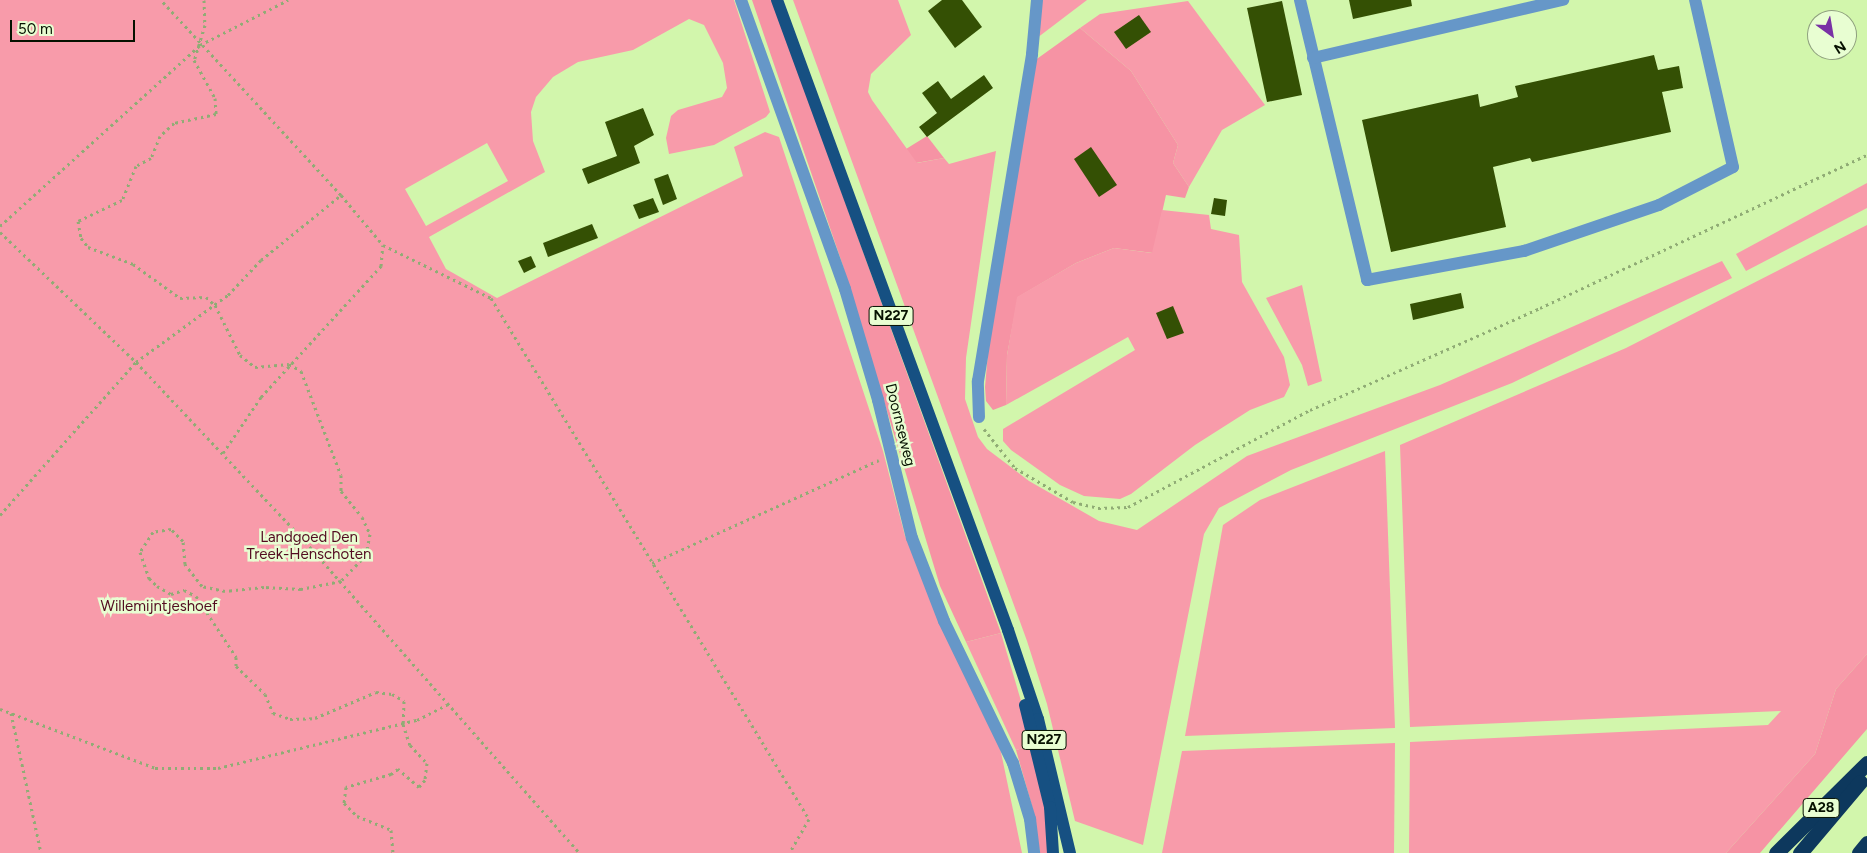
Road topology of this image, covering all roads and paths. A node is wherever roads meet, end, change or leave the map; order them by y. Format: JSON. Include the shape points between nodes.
{"nodes":[{"id":1,"x":161,"y":0,"type":"edge"},
{"id":2,"x":204,"y":0,"type":"edge"},
{"id":3,"x":288,"y":0,"type":"edge"},
{"id":4,"x":741,"y":0,"type":"edge"},
{"id":5,"x":778,"y":0,"type":"edge"},
{"id":6,"x":1037,"y":0,"type":"edge"},
{"id":7,"x":1300,"y":0,"type":"edge"},
{"id":8,"x":1564,"y":0,"type":"edge"},
{"id":9,"x":1695,"y":0,"type":"edge"},
{"id":10,"x":200,"y":44,"type":"junction"},
{"id":11,"x":1313,"y":58,"type":"junction"},
{"id":12,"x":1867,"y":155,"type":"edge"},
{"id":13,"x":341,"y":196,"type":"junction"},
{"id":14,"x":0,"y":226,"type":"edge"},
{"id":15,"x":0,"y":232,"type":"edge"},
{"id":16,"x":384,"y":245,"type":"junction"},
{"id":17,"x":216,"y":305,"type":"junction"},
{"id":18,"x":136,"y":362,"type":"junction"},
{"id":19,"x":289,"y":364,"type":"junction"},
{"id":20,"x":979,"y":417,"type":"joint"},
{"id":21,"x":223,"y":453,"type":"junction"},
{"id":22,"x":891,"y":454,"type":"junction"},
{"id":23,"x":0,"y":515,"type":"edge"},
{"id":24,"x":652,"y":563,"type":"junction"},
{"id":25,"x":341,"y":581,"type":"junction"},
{"id":26,"x":1008,"y":630,"type":"junction"},
{"id":27,"x":451,"y":703,"type":"junction"},
{"id":28,"x":0,"y":709,"type":"edge"},
{"id":29,"x":11,"y":712,"type":"junction"},
{"id":30,"x":403,"y":724,"type":"junction"},
{"id":31,"x":1867,"y":763,"type":"edge"},
{"id":32,"x":1867,"y":773,"type":"edge"},
{"id":33,"x":1867,"y":843,"type":"edge"},
{"id":34,"x":41,"y":853,"type":"edge"},
{"id":35,"x":393,"y":853,"type":"edge"},
{"id":36,"x":580,"y":853,"type":"edge"},
{"id":37,"x":789,"y":853,"type":"edge"},
{"id":38,"x":1034,"y":853,"type":"edge"},
{"id":39,"x":1053,"y":853,"type":"edge"},
{"id":40,"x":1070,"y":853,"type":"edge"},
{"id":41,"x":1776,"y":853,"type":"edge"},
{"id":42,"x":1800,"y":853,"type":"edge"},
{"id":43,"x":1859,"y":853,"type":"edge"}],
"edges":[{"from":1,"to":10,"type":"path"},
{"from":2,"to":10,"type":"path","via":[[205,25]]},
{"from":3,"to":10,"type":"path"},
{"from":4,"to":22,"type":"street","name":"Doornseweg","via":[[845,289]]},
{"from":5,"to":26,"type":"main road","name":"Doornseweg","number":"N227"},
{"from":6,"to":20,"type":"street","via":[[1032,54],[978,381]]},
{"from":7,"to":11,"type":"street"},
{"from":8,"to":11,"type":"street"},
{"from":9,"to":11,"type":"street","via":[[1732,167],[1659,206],[1524,250],[1367,280]]},
{"from":10,"to":13,"type":"path"},
{"from":10,"to":14,"type":"path"},
{"from":10,"to":17,"type":"path","via":[[194,60],[215,98],[216,114],[174,123],[160,136],[151,158],[136,166],[122,200],[78,221],[81,238],[88,247],[133,264],[180,298],[206,297]]},
{"from":12,"to":20,"type":"path","via":[[1540,308],[1310,410],[1128,507],[1098,508],[1072,502],[1015,468],[996,448]]},
{"from":13,"to":16,"type":"path"},
{"from":13,"to":17,"type":"path","via":[[261,260]]},
{"from":15,"to":18,"type":"path"},
{"from":16,"to":19,"type":"path","via":[[381,266]]},
{"from":16,"to":24,"type":"path","via":[[491,298]]},
{"from":17,"to":18,"type":"path"},
{"from":17,"to":19,"type":"path","via":[[240,355],[255,367]]},
{"from":18,"to":21,"type":"path"},
{"from":18,"to":23,"type":"path"},
{"from":19,"to":21,"type":"path"},
{"from":19,"to":25,"type":"path","via":[[301,371],[340,475],[341,491],[362,517],[370,534],[366,555]]},
{"from":21,"to":25,"type":"path"},
{"from":22,"to":24,"type":"path"},
{"from":22,"to":38,"type":"street","name":"Doornseweg","via":[[912,538],[944,620],[1014,763],[1030,819]]},
{"from":24,"to":37,"type":"path","via":[[809,820]]},
{"from":25,"to":27,"type":"path"},
{"from":25,"to":30,"type":"path","via":[[301,589],[264,587],[225,591],[202,586],[185,564],[183,540],[171,529],[154,532],[140,552],[149,578],[157,586],[172,594],[184,590],[196,596],[236,657],[236,666],[265,694],[273,713],[290,719],[315,718],[376,692],[392,694],[404,701]]},
{"from":26,"to":39,"type":"main road","name":"Doornseweg","number":"N227","via":[[1050,807]]},
{"from":26,"to":40,"type":"main road","name":"Doornseweg","number":"N227","via":[[1038,718]]},
{"from":27,"to":30,"type":"path"},
{"from":27,"to":36,"type":"path"},
{"from":28,"to":29,"type":"path"},
{"from":29,"to":30,"type":"path","via":[[155,768],[218,768]]},
{"from":29,"to":34,"type":"path"},
{"from":30,"to":35,"type":"path","via":[[410,744],[427,763],[425,780],[419,787],[398,769],[346,787],[344,803],[357,816],[391,830]]},
{"from":31,"to":41,"type":"highway","number":"A28"},
{"from":32,"to":42,"type":"highway","number":"A28"},
{"from":33,"to":43,"type":"highway"}]}
